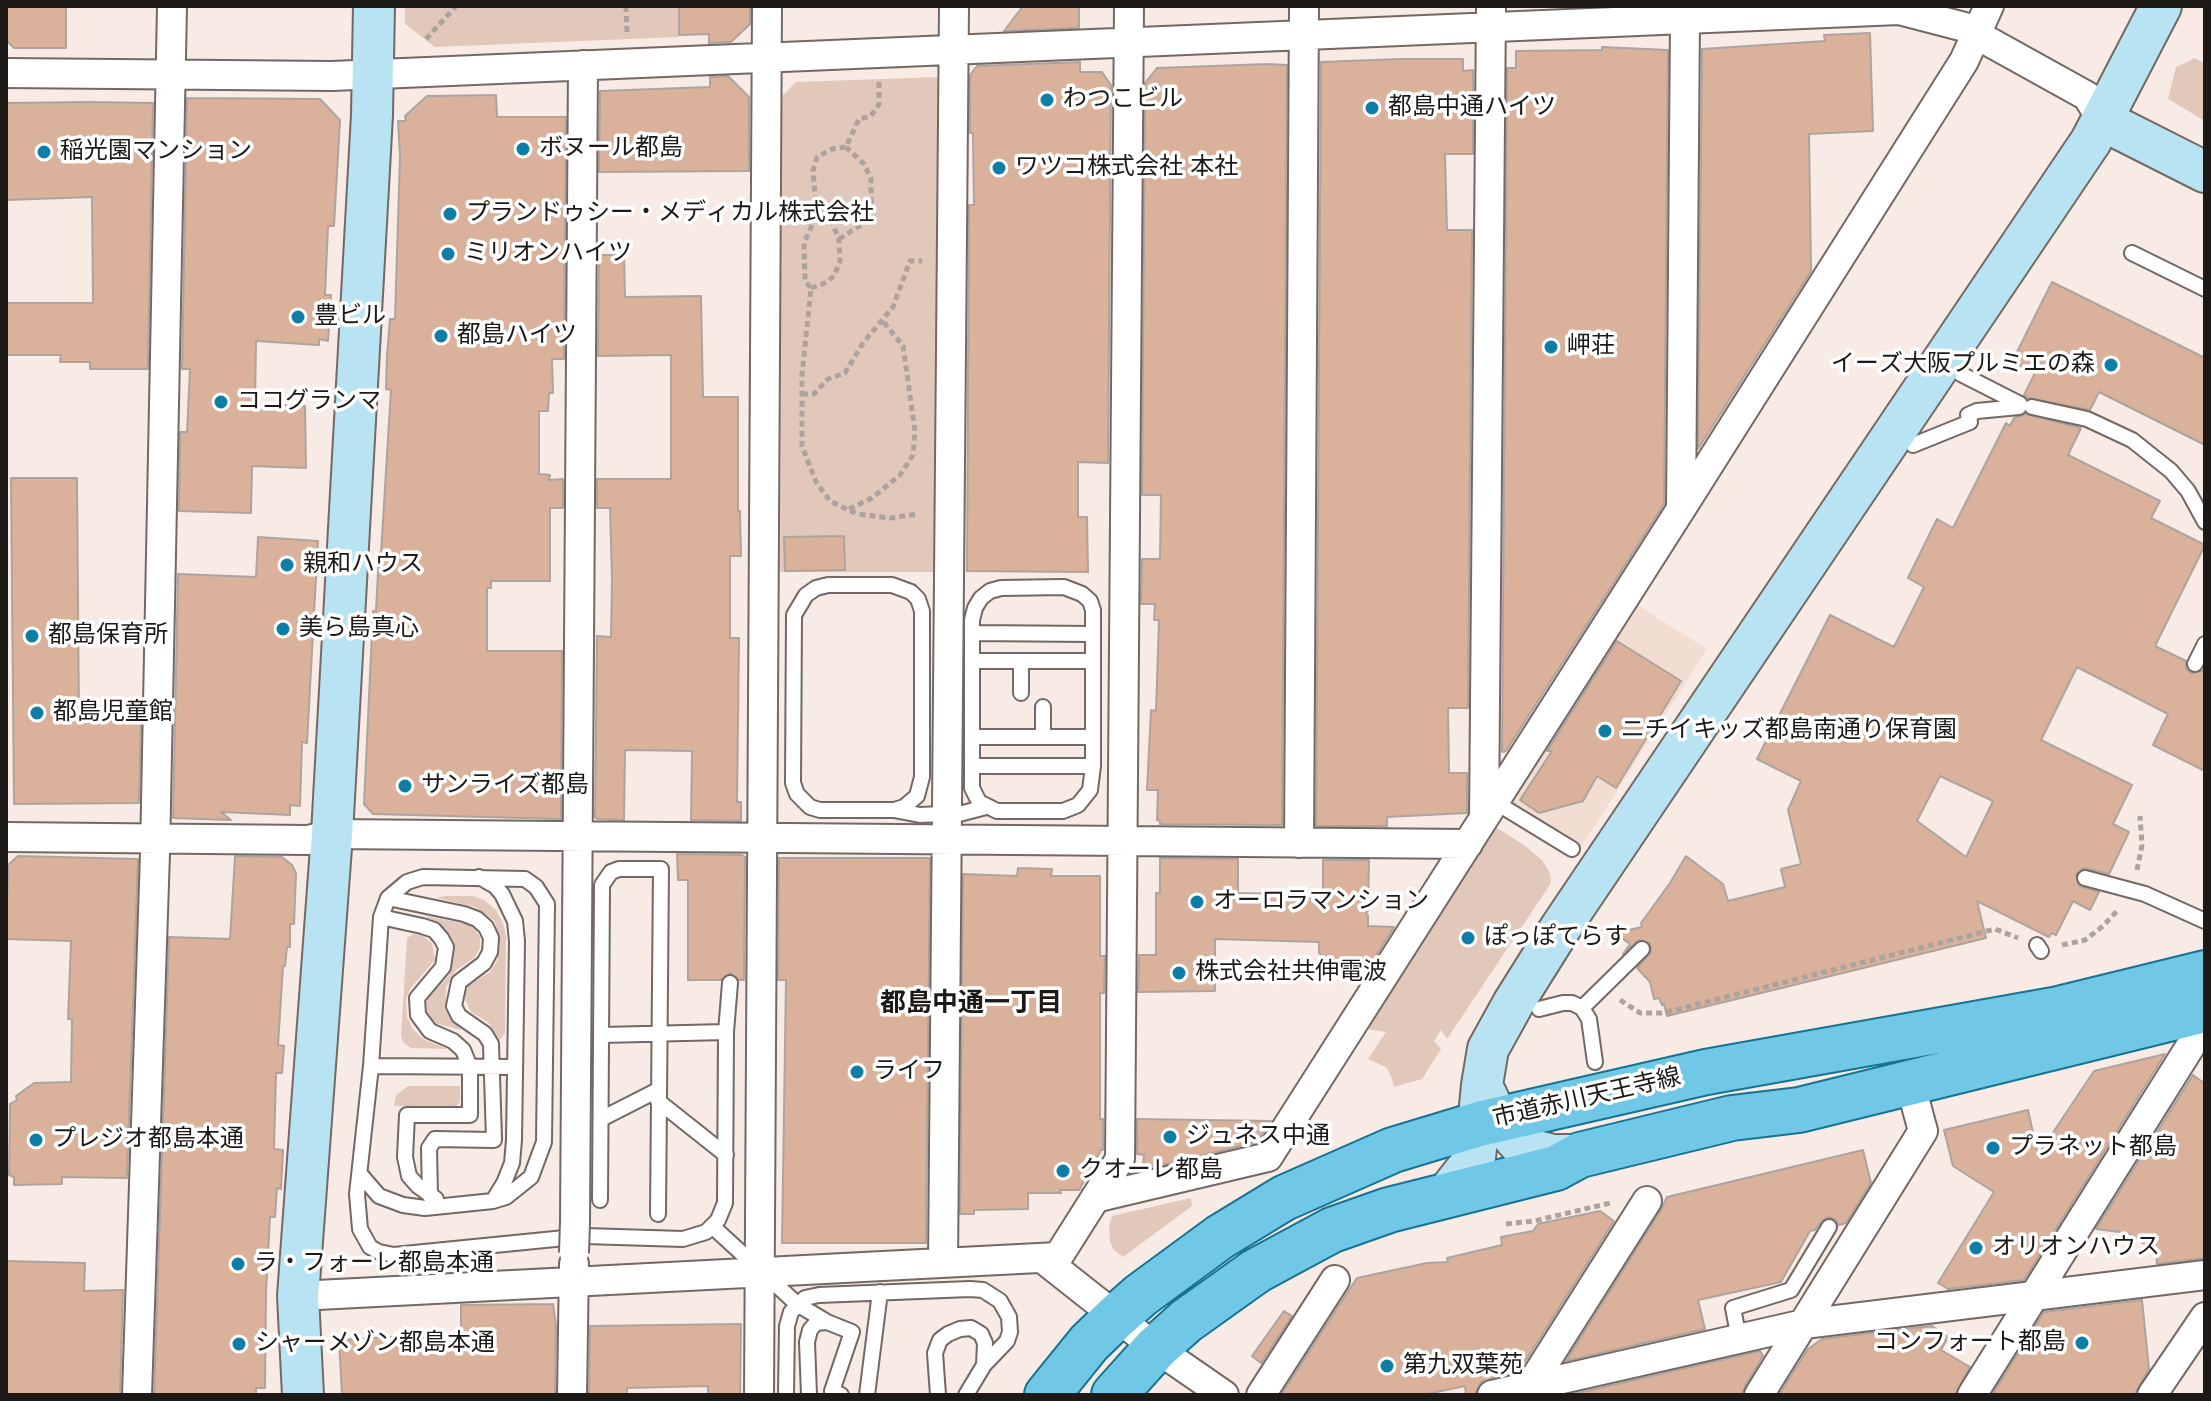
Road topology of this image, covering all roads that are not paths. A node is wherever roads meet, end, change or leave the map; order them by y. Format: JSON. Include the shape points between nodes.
{"nodes":[{"id":1,"x":172,"y":6,"type":"edge"},
{"id":2,"x":374,"y":6,"type":"edge"},
{"id":3,"x":767,"y":6,"type":"edge"},
{"id":4,"x":954,"y":6,"type":"edge"},
{"id":5,"x":1129,"y":6,"type":"edge"},
{"id":6,"x":1304,"y":6,"type":"edge"},
{"id":7,"x":2161,"y":6,"type":"edge"},
{"id":8,"x":1887,"y":9,"type":"edge"},
{"id":9,"x":1685,"y":12,"type":"edge"},
{"id":10,"x":1491,"y":16,"type":"edge"},
{"id":11,"x":1983,"y":18,"type":"edge"},
{"id":12,"x":1304,"y":35,"type":"junction"},
{"id":13,"x":1129,"y":43,"type":"junction"},
{"id":14,"x":954,"y":50,"type":"junction"},
{"id":15,"x":767,"y":58,"type":"junction"},
{"id":16,"x":583,"y":65,"type":"junction"},
{"id":17,"x":6,"y":73,"type":"edge"},
{"id":18,"x":172,"y":74,"type":"junction"},
{"id":19,"x":372,"y":74,"type":"junction"},
{"id":20,"x":2102,"y":120,"type":"junction"},
{"id":21,"x":2205,"y":172,"type":"edge"},
{"id":22,"x":2132,"y":253,"type":"dead end"},
{"id":23,"x":2205,"y":289,"type":"edge"},
{"id":24,"x":1961,"y":374,"type":"dead end"},
{"id":25,"x":2024,"y":406,"type":"junction"},
{"id":26,"x":1913,"y":445,"type":"dead end"},
{"id":27,"x":1681,"y":509,"type":"junction"},
{"id":28,"x":2205,"y":522,"type":"edge"},
{"id":29,"x":972,"y":633,"type":"junction"},
{"id":30,"x":1093,"y":634,"type":"junction"},
{"id":31,"x":2205,"y":644,"type":"edge"},
{"id":32,"x":972,"y":661,"type":"junction"},
{"id":33,"x":1021,"y":661,"type":"junction"},
{"id":34,"x":1093,"y":661,"type":"junction"},
{"id":35,"x":2195,"y":664,"type":"dead end"},
{"id":36,"x":1021,"y":693,"type":"dead end"},
{"id":37,"x":1043,"y":707,"type":"dead end"},
{"id":38,"x":973,"y":737,"type":"junction"},
{"id":39,"x":1043,"y":737,"type":"junction"},
{"id":40,"x":1092,"y":737,"type":"junction"},
{"id":41,"x":972,"y":766,"type":"junction"},
{"id":42,"x":1093,"y":766,"type":"junction"},
{"id":43,"x":986,"y":807,"type":"junction"},
{"id":44,"x":894,"y":810,"type":"junction"},
{"id":45,"x":1489,"y":810,"type":"junction"},
{"id":46,"x":950,"y":822,"type":"junction"},
{"id":47,"x":332,"y":834,"type":"junction"},
{"id":48,"x":6,"y":837,"type":"edge"},
{"id":49,"x":577,"y":837,"type":"junction"},
{"id":50,"x":154,"y":838,"type":"junction"},
{"id":51,"x":761,"y":838,"type":"junction"},
{"id":52,"x":1122,"y":841,"type":"junction"},
{"id":53,"x":1299,"y":843,"type":"junction"},
{"id":54,"x":1468,"y":844,"type":"junction"},
{"id":55,"x":1572,"y":849,"type":"dead end"},
{"id":56,"x":478,"y":877,"type":"junction"},
{"id":57,"x":2085,"y":878,"type":"dead end"},
{"id":58,"x":388,"y":898,"type":"junction"},
{"id":59,"x":381,"y":917,"type":"junction"},
{"id":60,"x":2205,"y":921,"type":"edge"},
{"id":61,"x":1642,"y":949,"type":"dead end"},
{"id":62,"x":2205,"y":973,"type":"edge"},
{"id":63,"x":730,"y":983,"type":"dead end"},
{"id":64,"x":1582,"y":1008,"type":"junction"},
{"id":65,"x":1539,"y":1009,"type":"dead end"},
{"id":66,"x":2205,"y":1010,"type":"edge"},
{"id":67,"x":2205,"y":1023,"type":"edge"},
{"id":68,"x":726,"y":1032,"type":"junction"},
{"id":69,"x":659,"y":1034,"type":"junction"},
{"id":70,"x":602,"y":1035,"type":"junction"},
{"id":71,"x":1595,"y":1062,"type":"dead end"},
{"id":72,"x":371,"y":1066,"type":"junction"},
{"id":73,"x":470,"y":1067,"type":"junction"},
{"id":74,"x":514,"y":1067,"type":"junction"},
{"id":75,"x":492,"y":1068,"type":"junction"},
{"id":76,"x":1910,"y":1083,"type":"junction"},
{"id":77,"x":658,"y":1096,"type":"junction"},
{"id":78,"x":1486,"y":1110,"type":"junction"},
{"id":79,"x":601,"y":1119,"type":"junction"},
{"id":80,"x":726,"y":1155,"type":"junction"},
{"id":81,"x":1580,"y":1155,"type":"junction"},
{"id":82,"x":360,"y":1174,"type":"junction"},
{"id":83,"x":1446,"y":1195,"type":"junction"},
{"id":84,"x":430,"y":1196,"type":"junction"},
{"id":85,"x":1095,"y":1198,"type":"junction"},
{"id":86,"x":600,"y":1200,"type":"dead end"},
{"id":87,"x":493,"y":1201,"type":"junction"},
{"id":88,"x":1647,"y":1201,"type":"dead end"},
{"id":89,"x":451,"y":1207,"type":"junction"},
{"id":90,"x":658,"y":1214,"type":"dead end"},
{"id":91,"x":712,"y":1226,"type":"junction"},
{"id":92,"x":1829,"y":1227,"type":"dead end"},
{"id":93,"x":1050,"y":1257,"type":"junction"},
{"id":94,"x":943,"y":1262,"type":"junction"},
{"id":95,"x":759,"y":1272,"type":"junction"},
{"id":96,"x":2205,"y":1275,"type":"edge"},
{"id":97,"x":1335,"y":1280,"type":"dead end"},
{"id":98,"x":573,"y":1283,"type":"junction"},
{"id":99,"x":880,"y":1292,"type":"junction"},
{"id":100,"x":298,"y":1296,"type":"junction"},
{"id":101,"x":2033,"y":1296,"type":"junction"},
{"id":102,"x":797,"y":1304,"type":"junction"},
{"id":103,"x":1116,"y":1317,"type":"junction"},
{"id":104,"x":2205,"y":1317,"type":"edge"},
{"id":105,"x":827,"y":1322,"type":"junction"},
{"id":106,"x":1804,"y":1324,"type":"junction"},
{"id":107,"x":1739,"y":1339,"type":"junction"},
{"id":108,"x":1156,"y":1348,"type":"junction"},
{"id":109,"x":984,"y":1365,"type":"junction"},
{"id":110,"x":1530,"y":1386,"type":"junction"},
{"id":111,"x":809,"y":1393,"type":"edge"},
{"id":112,"x":837,"y":1393,"type":"edge"},
{"id":113,"x":137,"y":1395,"type":"edge"},
{"id":114,"x":303,"y":1395,"type":"edge"},
{"id":115,"x":572,"y":1395,"type":"edge"},
{"id":116,"x":759,"y":1395,"type":"edge"},
{"id":117,"x":786,"y":1395,"type":"edge"},
{"id":118,"x":867,"y":1395,"type":"edge"},
{"id":119,"x":938,"y":1395,"type":"edge"},
{"id":120,"x":966,"y":1395,"type":"edge"},
{"id":121,"x":1047,"y":1395,"type":"edge"},
{"id":122,"x":1114,"y":1395,"type":"edge"},
{"id":123,"x":1224,"y":1395,"type":"edge"},
{"id":124,"x":1261,"y":1395,"type":"edge"},
{"id":125,"x":1492,"y":1395,"type":"edge"},
{"id":126,"x":1759,"y":1395,"type":"edge"},
{"id":127,"x":1972,"y":1395,"type":"edge"},
{"id":128,"x":2152,"y":1395,"type":"edge"}],
"edges":[{"from":1,"to":18,"type":"street"},
{"from":2,"to":19,"type":"street"},
{"from":3,"to":15,"type":"street"},
{"from":4,"to":14,"type":"street"},
{"from":5,"to":13,"type":"street"},
{"from":6,"to":12,"type":"street"},
{"from":7,"to":20,"type":"street"},
{"from":8,"to":9,"type":"street"},
{"from":8,"to":11,"type":"street"},
{"from":9,"to":10,"type":"street"},
{"from":9,"to":27,"type":"street"},
{"from":10,"to":12,"type":"street"},
{"from":10,"to":45,"type":"street"},
{"from":11,"to":20,"type":"street","via":[[1986,40],[2087,96]]},
{"from":11,"to":27,"type":"street","via":[[1972,48]]},
{"from":12,"to":13,"type":"street"},
{"from":12,"to":53,"type":"street"},
{"from":13,"to":14,"type":"street"},
{"from":13,"to":52,"type":"street"},
{"from":14,"to":15,"type":"street"},
{"from":14,"to":46,"type":"street"},
{"from":15,"to":16,"type":"street"},
{"from":15,"to":51,"type":"street"},
{"from":16,"to":19,"type":"street"},
{"from":16,"to":49,"type":"street"},
{"from":17,"to":18,"type":"street"},
{"from":18,"to":19,"type":"street"},
{"from":18,"to":50,"type":"street"},
{"from":19,"to":47,"type":"street"},
{"from":20,"to":21,"type":"street"},
{"from":20,"to":78,"type":"street","via":[[1561,927],[1488,1049]]},
{"from":22,"to":23,"type":"lane"},
{"from":24,"to":25,"type":"lane"},
{"from":25,"to":26,"type":"lane","via":[[1977,411],[1968,415],[1970,422]]},
{"from":25,"to":28,"type":"lane","via":[[2087,419],[2132,440],[2171,471]]},
{"from":27,"to":45,"type":"street"},
{"from":29,"to":30,"type":"lane"},
{"from":29,"to":30,"type":"lane","via":[[975,608],[990,591],[1064,587],[1090,601]]},
{"from":29,"to":32,"type":"lane"},
{"from":30,"to":34,"type":"lane"},
{"from":31,"to":35,"type":"lane"},
{"from":32,"to":33,"type":"lane"},
{"from":32,"to":38,"type":"lane"},
{"from":33,"to":34,"type":"lane"},
{"from":33,"to":36,"type":"lane"},
{"from":34,"to":40,"type":"lane"},
{"from":37,"to":39,"type":"lane"},
{"from":38,"to":39,"type":"lane"},
{"from":38,"to":41,"type":"lane"},
{"from":39,"to":40,"type":"lane"},
{"from":40,"to":42,"type":"lane"},
{"from":41,"to":42,"type":"lane"},
{"from":41,"to":43,"type":"lane","via":[[972,788]]},
{"from":42,"to":43,"type":"lane","via":[[1090,790],[1071,809],[1010,812]]},
{"from":43,"to":46,"type":"lane"},
{"from":44,"to":44,"type":"lane","via":[[820,810],[810,807],[793,783],[794,615],[816,588],[892,585],[918,599],[922,777],[917,796]]},
{"from":44,"to":46,"type":"lane"},
{"from":45,"to":54,"type":"street"},
{"from":45,"to":55,"type":"lane"},
{"from":46,"to":51,"type":"street"},
{"from":46,"to":52,"type":"street"},
{"from":46,"to":94,"type":"street"},
{"from":47,"to":49,"type":"street"},
{"from":47,"to":50,"type":"street","via":[[308,840]]},
{"from":47,"to":100,"type":"street"},
{"from":48,"to":50,"type":"street"},
{"from":49,"to":51,"type":"street"},
{"from":49,"to":98,"type":"street","bridge":true},
{"from":50,"to":113,"type":"street"},
{"from":51,"to":95,"type":"street"},
{"from":52,"to":53,"type":"street"},
{"from":52,"to":85,"type":"street","via":[[1120,1159]]},
{"from":53,"to":54,"type":"street"},
{"from":54,"to":85,"type":"street","via":[[1268,1157]]},
{"from":56,"to":58,"type":"lane","via":[[423,877]]},
{"from":56,"to":74,"type":"lane","via":[[502,894],[515,921]]},
{"from":56,"to":87,"type":"lane","via":[[525,879],[547,904],[544,1142],[531,1177]]},
{"from":57,"to":60,"type":"lane","via":[[2145,894]]},
{"from":58,"to":59,"type":"lane"},
{"from":58,"to":75,"type":"lane","via":[[464,914],[486,927],[490,952],[459,982],[454,1006],[464,1021],[485,1034]]},
{"from":59,"to":72,"type":"lane"},
{"from":59,"to":73,"type":"lane","via":[[434,930],[441,938],[446,947],[443,967],[417,998],[418,1015],[430,1031],[463,1050]]},
{"from":61,"to":64,"type":"lane"},
{"from":62,"to":78,"type":"main road","name":"市道赤川天王寺線","via":[[2054,1010]]},
{"from":63,"to":68,"type":"lane"},
{"from":64,"to":65,"type":"lane","via":[[1563,1003]]},
{"from":64,"to":71,"type":"lane","via":[[1589,1019]]},
{"from":66,"to":76,"type":"main road"},
{"from":67,"to":101,"type":"street"},
{"from":68,"to":69,"type":"lane"},
{"from":68,"to":80,"type":"lane"},
{"from":69,"to":70,"type":"lane"},
{"from":69,"to":70,"type":"lane","via":[[661,869],[619,869],[602,885]]},
{"from":69,"to":77,"type":"lane"},
{"from":70,"to":79,"type":"lane"},
{"from":72,"to":73,"type":"lane"},
{"from":72,"to":82,"type":"lane"},
{"from":73,"to":75,"type":"lane"},
{"from":73,"to":84,"type":"lane","via":[[470,1115],[407,1115],[409,1176]]},
{"from":74,"to":75,"type":"lane"},
{"from":74,"to":87,"type":"lane","via":[[512,1163]]},
{"from":75,"to":84,"type":"lane","via":[[494,1140],[435,1139],[429,1148]]},
{"from":76,"to":81,"type":"main road"},
{"from":76,"to":106,"type":"street","via":[[1923,1131]]},
{"from":77,"to":79,"type":"lane"},
{"from":77,"to":80,"type":"lane"},
{"from":77,"to":90,"type":"lane"},
{"from":78,"to":81,"type":"street","via":[[1522,1147]]},
{"from":78,"to":83,"type":"street","via":[[1475,1158]]},
{"from":78,"to":103,"type":"main road","name":"市道赤川天王寺線","via":[[1284,1198],[1220,1237]]},
{"from":79,"to":86,"type":"lane"},
{"from":80,"to":91,"type":"lane","via":[[725,1203]]},
{"from":81,"to":83,"type":"main road","via":[[1556,1168]]},
{"from":82,"to":89,"type":"lane","via":[[379,1196],[403,1205]]},
{"from":82,"to":91,"type":"lane","via":[[360,1229],[370,1247],[394,1255],[585,1236],[683,1239]]},
{"from":83,"to":108,"type":"main road","via":[[1389,1210],[1302,1245],[1256,1271]]},
{"from":84,"to":89,"type":"lane"},
{"from":85,"to":93,"type":"street"},
{"from":87,"to":89,"type":"lane"},
{"from":88,"to":110,"type":"street"},
{"from":91,"to":95,"type":"lane"},
{"from":92,"to":107,"type":"lane","via":[[1791,1290],[1733,1308]]},
{"from":93,"to":94,"type":"street"},
{"from":93,"to":103,"type":"street"},
{"from":94,"to":95,"type":"street"},
{"from":95,"to":98,"type":"street"},
{"from":95,"to":102,"type":"lane"},
{"from":95,"to":116,"type":"street"},
{"from":96,"to":101,"type":"street"},
{"from":97,"to":124,"type":"street"},
{"from":98,"to":100,"type":"street"},
{"from":98,"to":115,"type":"street"},
{"from":99,"to":102,"type":"lane","via":[[819,1295]]},
{"from":99,"to":109,"type":"lane","via":[[970,1289],[1000,1301],[1010,1332]]},
{"from":99,"to":118,"type":"lane"},
{"from":100,"to":114,"type":"street"},
{"from":101,"to":106,"type":"street"},
{"from":101,"to":127,"type":"street"},
{"from":102,"to":105,"type":"lane"},
{"from":102,"to":117,"type":"lane","via":[[786,1338]]},
{"from":103,"to":108,"type":"street"},
{"from":103,"to":121,"type":"main road","name":"市道赤川天王寺線"},
{"from":104,"to":128,"type":"street"},
{"from":105,"to":111,"type":"lane","via":[[810,1330]]},
{"from":105,"to":112,"type":"lane","via":[[852,1332]]},
{"from":106,"to":107,"type":"street"},
{"from":106,"to":126,"type":"street"},
{"from":107,"to":110,"type":"street"},
{"from":108,"to":122,"type":"main road"},
{"from":108,"to":123,"type":"street"},
{"from":109,"to":119,"type":"lane","via":[[981,1334],[971,1328],[948,1334],[935,1353]]},
{"from":109,"to":120,"type":"lane"},
{"from":110,"to":125,"type":"street"},
{"from":111,"to":112,"type":"lane"}]}
